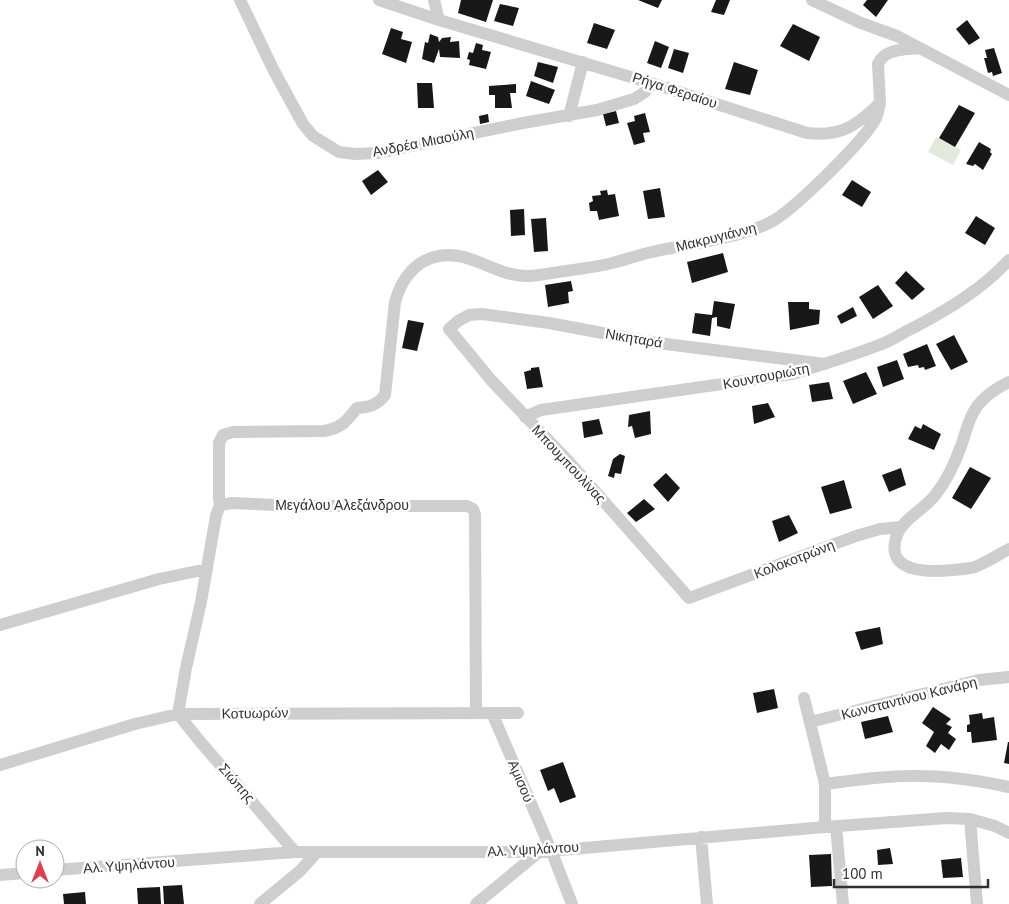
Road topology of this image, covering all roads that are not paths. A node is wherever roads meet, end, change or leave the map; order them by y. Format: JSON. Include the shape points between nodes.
{"nodes":[{"id":1,"x":240,"y":0,"type":"edge"},
{"id":2,"x":379,"y":0,"type":"edge"},
{"id":3,"x":434,"y":0,"type":"edge"},
{"id":4,"x":812,"y":0,"type":"edge"},
{"id":5,"x":439,"y":20,"type":"junction"},
{"id":6,"x":920,"y":48,"type":"junction"},
{"id":7,"x":583,"y":62,"type":"junction"},
{"id":8,"x":651,"y":83,"type":"junction"},
{"id":9,"x":1009,"y":95,"type":"edge"},
{"id":10,"x":880,"y":104,"type":"junction"},
{"id":11,"x":569,"y":116,"type":"junction"},
{"id":12,"x":1009,"y":260,"type":"edge"},
{"id":13,"x":449,"y":329,"type":"joint"},
{"id":14,"x":825,"y":364,"type":"junction"},
{"id":15,"x":1009,"y":382,"type":"edge"},
{"id":16,"x":525,"y":417,"type":"junction"},
{"id":17,"x":220,"y":505,"type":"junction"},
{"id":18,"x":901,"y":527,"type":"junction"},
{"id":19,"x":1009,"y":549,"type":"edge"},
{"id":20,"x":207,"y":569,"type":"junction"},
{"id":21,"x":689,"y":598,"type":"joint"},
{"id":22,"x":0,"y":626,"type":"edge"},
{"id":23,"x":1009,"y":677,"type":"edge"},
{"id":24,"x":804,"y":698,"type":"dead end"},
{"id":25,"x":476,"y":712,"type":"junction"},
{"id":26,"x":492,"y":713,"type":"junction"},
{"id":27,"x":518,"y":713,"type":"dead end"},
{"id":28,"x":178,"y":714,"type":"junction"},
{"id":29,"x":810,"y":722,"type":"junction"},
{"id":30,"x":0,"y":765,"type":"edge"},
{"id":31,"x":825,"y":784,"type":"junction"},
{"id":32,"x":1009,"y":787,"type":"edge"},
{"id":33,"x":970,"y":819,"type":"junction"},
{"id":34,"x":831,"y":826,"type":"junction"},
{"id":35,"x":1009,"y":833,"type":"edge"},
{"id":36,"x":701,"y":837,"type":"junction"},
{"id":37,"x":545,"y":851,"type":"junction"},
{"id":38,"x":295,"y":852,"type":"junction"},
{"id":39,"x":317,"y":852,"type":"junction"},
{"id":40,"x":65,"y":869,"type":"edge"},
{"id":41,"x":15,"y":874,"type":"edge"},
{"id":42,"x":0,"y":875,"type":"edge"},
{"id":43,"x":260,"y":904,"type":"edge"},
{"id":44,"x":476,"y":904,"type":"edge"},
{"id":45,"x":572,"y":904,"type":"edge"},
{"id":46,"x":708,"y":904,"type":"edge"},
{"id":47,"x":843,"y":904,"type":"edge"},
{"id":48,"x":977,"y":904,"type":"edge"}],
"edges":[{"from":1,"to":11,"type":"street","name":"Ανδρέα Μιαούλη","via":[[303,124],[313,136],[339,152],[377,153]]},
{"from":2,"to":5,"type":"street","name":"Ρήγα Φεραίου"},
{"from":3,"to":5,"type":"street"},
{"from":4,"to":6,"type":"street"},
{"from":5,"to":7,"type":"street","name":"Ρήγα Φεραίου"},
{"from":6,"to":9,"type":"street"},
{"from":6,"to":10,"type":"street","via":[[892,52],[881,58],[878,64]]},
{"from":7,"to":8,"type":"street","name":"Ρήγα Φεραίου"},
{"from":7,"to":11,"type":"street"},
{"from":8,"to":10,"type":"street","name":"Ρήγα Φεραίου","via":[[817,134],[831,134],[848,128]]},
{"from":8,"to":11,"type":"street","name":"Ανδρέα Μιαούλη","via":[[634,99]]},
{"from":10,"to":17,"type":"street","name":"Μακρυγιάννη","via":[[876,118],[866,132],[789,210],[771,223],[746,232],[609,264],[526,276],[501,271],[468,257],[447,255],[424,261],[414,268],[399,288],[385,395],[380,402],[357,408],[336,429],[233,432],[224,435],[219,443]]},
{"from":12,"to":14,"type":"street","name":"Κουντουριώτη","via":[[996,274],[944,311],[880,345]]},
{"from":13,"to":14,"type":"street","name":"Νικηταρά","via":[[469,315],[482,314],[650,342]]},
{"from":13,"to":16,"type":"street","name":"Μπουμπουλίνας"},
{"from":14,"to":16,"type":"street","name":"Κουντουριώτη","via":[[792,374],[541,410]]},
{"from":15,"to":18,"type":"street","via":[[977,405],[953,465],[936,494]]},
{"from":16,"to":21,"type":"street","name":"Μπουμπουλίνας"},
{"from":17,"to":20,"type":"street"},
{"from":17,"to":25,"type":"street","name":"Μεγάλου Αλεξάνδρου","via":[[467,506],[472,509],[475,515]]},
{"from":18,"to":19,"type":"street","via":[[895,542],[896,556],[907,567],[918,570],[974,568]]},
{"from":18,"to":21,"type":"street","name":"Κολοκοτρώνη","via":[[856,536]]},
{"from":20,"to":22,"type":"street","via":[[159,579]]},
{"from":20,"to":28,"type":"street"},
{"from":23,"to":29,"type":"street","name":"Κωνσταντίνου Κανάρη","via":[[979,680]]},
{"from":24,"to":29,"type":"street"},
{"from":25,"to":26,"type":"street","name":"Κοτυωρών"},
{"from":25,"to":28,"type":"street","name":"Κοτυωρών"},
{"from":26,"to":27,"type":"street","name":"Κοτυωρών"},
{"from":26,"to":37,"type":"street","name":"Αμισού"},
{"from":28,"to":30,"type":"street","name":"Κοτυωρών"},
{"from":28,"to":38,"type":"street","name":"Σιώπης"},
{"from":29,"to":31,"type":"street"},
{"from":31,"to":32,"type":"street","via":[[921,776],[951,777]]},
{"from":31,"to":34,"type":"street"},
{"from":33,"to":34,"type":"street","name":"Αλ. Υψηλάντου"},
{"from":33,"to":35,"type":"street","name":"Αλ. Υψηλάντου"},
{"from":33,"to":48,"type":"street"},
{"from":34,"to":36,"type":"street","name":"Αλ. Υψηλάντου"},
{"from":34,"to":47,"type":"street"},
{"from":36,"to":37,"type":"street","name":"Αλ. Υψηλάντου"},
{"from":36,"to":46,"type":"street"},
{"from":37,"to":39,"type":"street","name":"Αλ. Υψηλάντου"},
{"from":37,"to":44,"type":"street"},
{"from":37,"to":45,"type":"street","name":"Αμισού"},
{"from":38,"to":39,"type":"street","name":"Αλ. Υψηλάντου"},
{"from":38,"to":40,"type":"street","name":"Αλ. Υψηλάντου"},
{"from":39,"to":43,"type":"street","via":[[300,872]]},
{"from":41,"to":42,"type":"street"}]}
